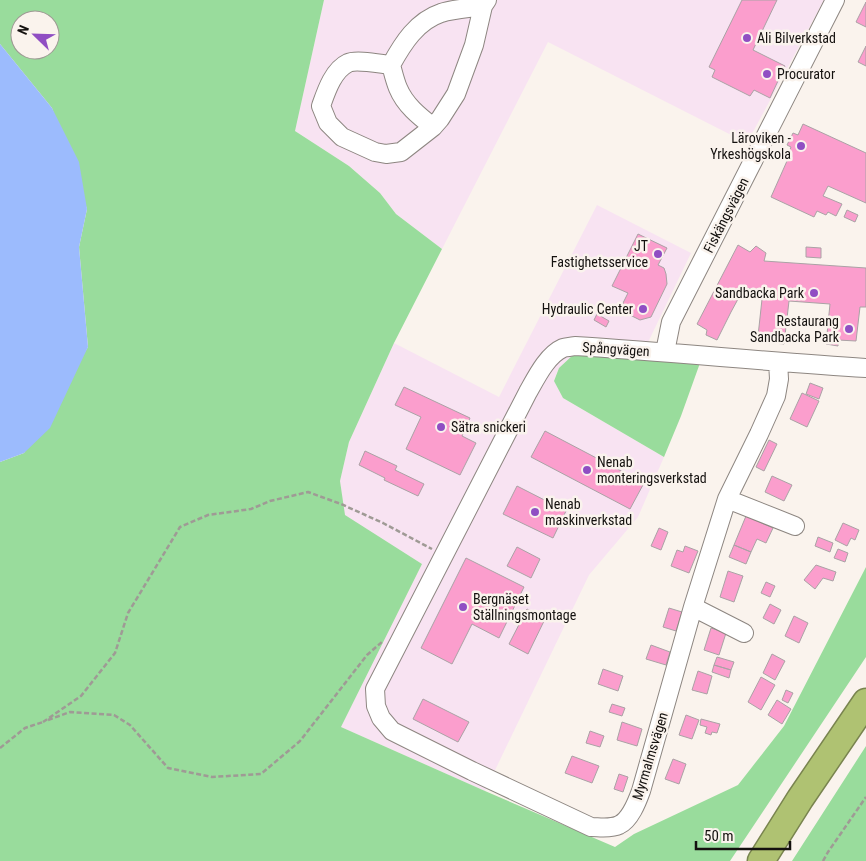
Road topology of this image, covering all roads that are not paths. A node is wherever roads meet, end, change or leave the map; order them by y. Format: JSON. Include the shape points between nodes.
{"nodes":[{"id":1,"x":835,"y":0,"type":"edge"},
{"id":2,"x":485,"y":3,"type":"edge"},
{"id":3,"x":391,"y":65,"type":"junction"},
{"id":4,"x":433,"y":127,"type":"junction"},
{"id":5,"x":666,"y":352,"type":"junction"},
{"id":6,"x":778,"y":362,"type":"junction"},
{"id":7,"x":866,"y":368,"type":"edge"},
{"id":8,"x":728,"y":499,"type":"junction"},
{"id":9,"x":795,"y":526,"type":"dead end"},
{"id":10,"x":693,"y":607,"type":"junction"},
{"id":11,"x":408,"y":624,"type":"joint"},
{"id":12,"x":744,"y":633,"type":"dead end"},
{"id":13,"x":866,"y":702,"type":"edge"},
{"id":14,"x":866,"y":725,"type":"edge"},
{"id":15,"x":761,"y":861,"type":"edge"},
{"id":16,"x":776,"y":861,"type":"edge"}],
"edges":[{"from":1,"to":5,"type":"street","name":"Fiskängsvägen","via":[[671,322]]},
{"from":2,"to":3,"type":"street","via":[[441,13],[421,24]]},
{"from":2,"to":4,"type":"street","via":[[456,94]]},
{"from":3,"to":4,"type":"street","via":[[398,89],[407,103]]},
{"from":3,"to":4,"type":"street","via":[[348,63],[336,73],[321,106],[328,123],[342,137],[386,154],[400,152]]},
{"from":5,"to":6,"type":"street","name":"Spångvägen"},
{"from":5,"to":11,"type":"street","name":"Spångvägen","via":[[575,346],[555,353],[528,392]]},
{"from":6,"to":7,"type":"street","name":"Spångvägen"},
{"from":6,"to":8,"type":"street","name":"Myrmalmsvägen","via":[[776,396]]},
{"from":8,"to":9,"type":"street"},
{"from":8,"to":10,"type":"street","name":"Myrmalmsvägen"},
{"from":10,"to":11,"type":"street","name":"Myrmalmsvägen","via":[[636,803],[619,825],[604,828],[574,820],[392,731],[381,718],[374,689]]},
{"from":10,"to":12,"type":"street"},
{"from":13,"to":15,"type":"highway"},
{"from":14,"to":16,"type":"highway"}]}
